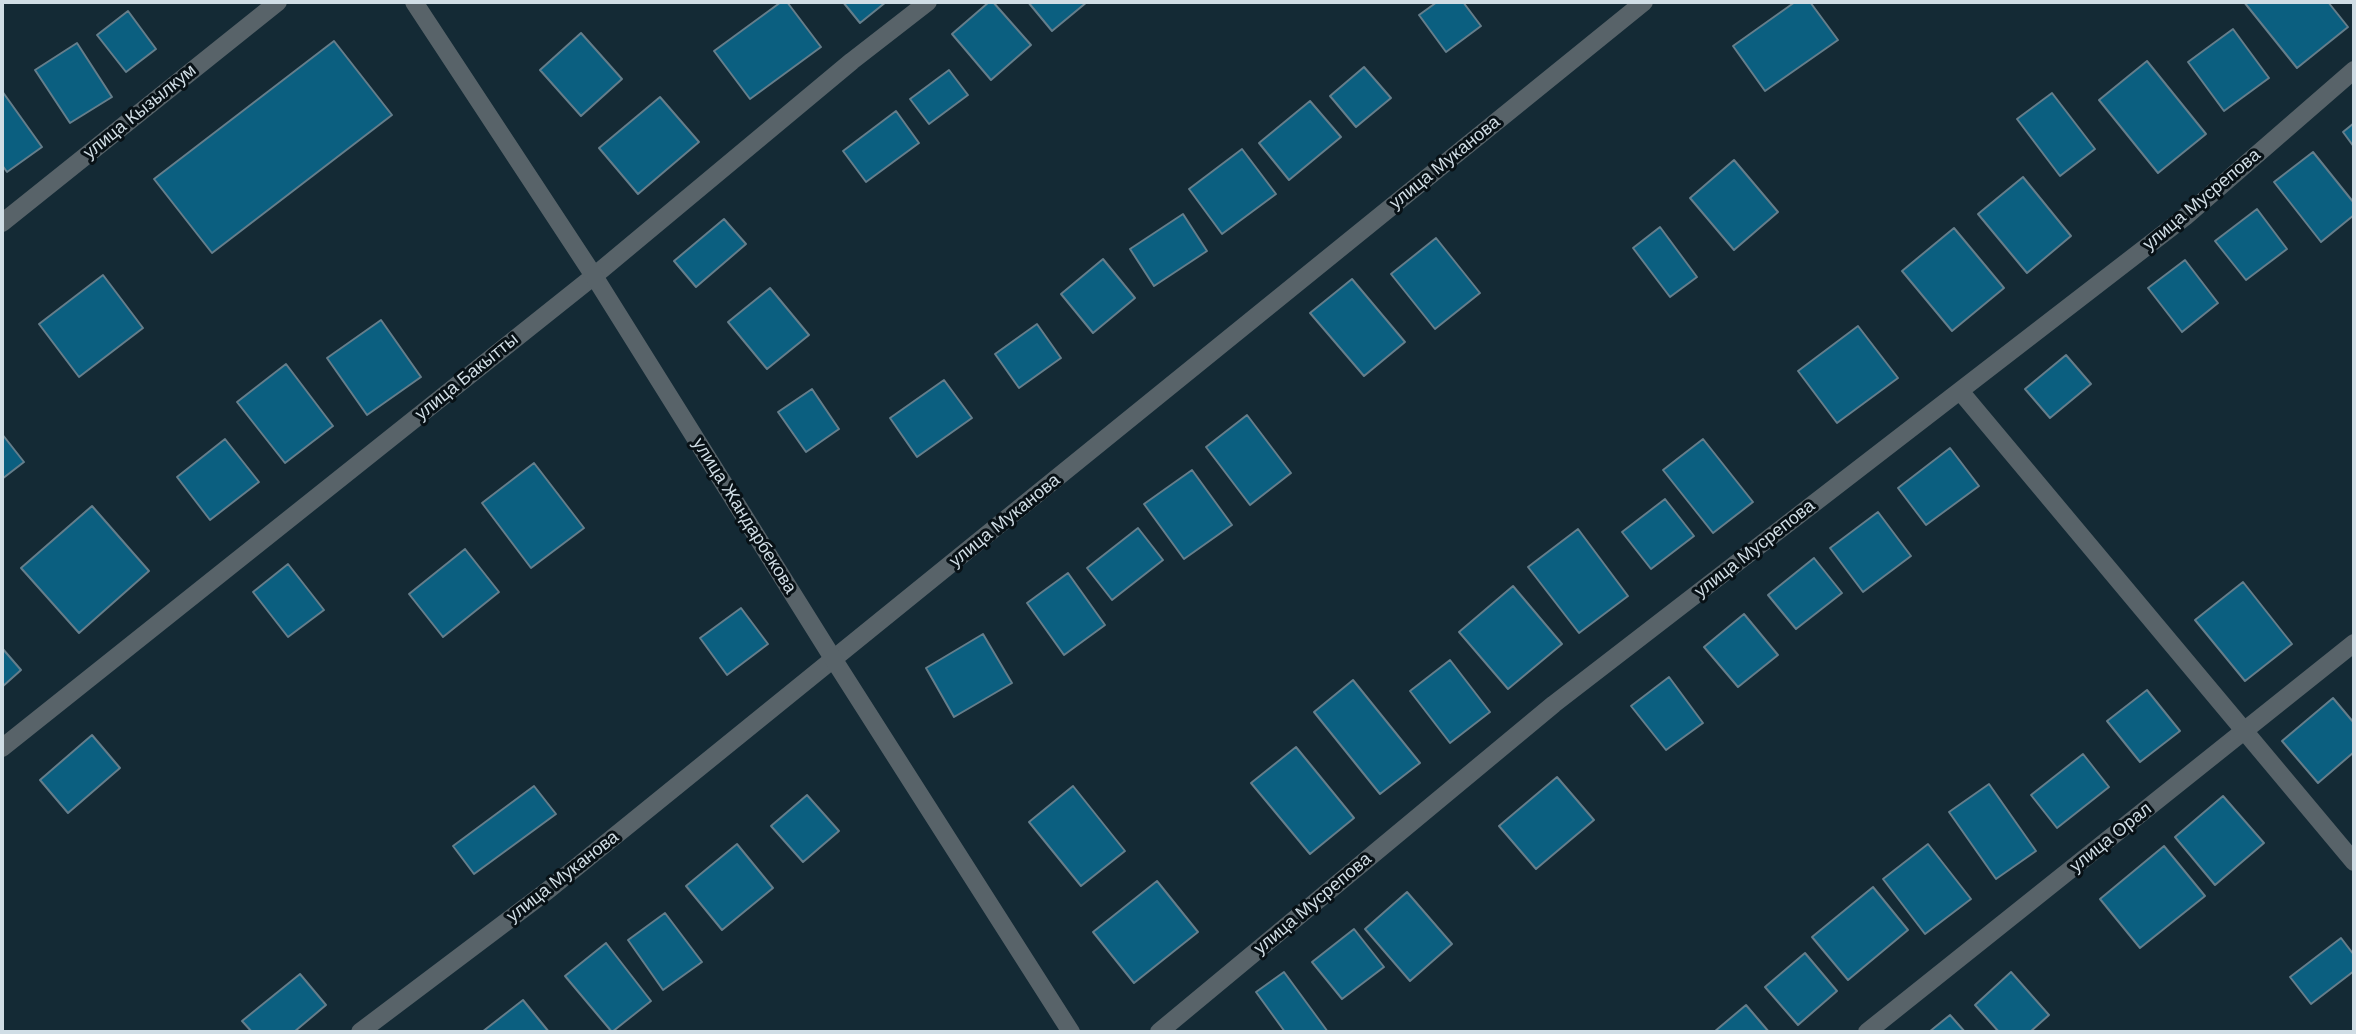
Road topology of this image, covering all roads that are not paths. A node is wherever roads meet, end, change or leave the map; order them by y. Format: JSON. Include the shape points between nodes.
{"nodes":[{"id":1,"x":278,"y":2,"type":"edge"},
{"id":2,"x":414,"y":2,"type":"edge"},
{"id":3,"x":928,"y":2,"type":"edge"},
{"id":4,"x":1644,"y":2,"type":"edge"},
{"id":5,"x":2354,"y":70,"type":"edge"},
{"id":6,"x":2,"y":223,"type":"edge"},
{"id":7,"x":594,"y":276,"type":"junction"},
{"id":8,"x":1960,"y":391,"type":"junction"},
{"id":9,"x":2354,"y":643,"type":"edge"},
{"id":10,"x":834,"y":660,"type":"junction"},
{"id":11,"x":2245,"y":730,"type":"junction"},
{"id":12,"x":2,"y":748,"type":"edge"},
{"id":13,"x":2354,"y":862,"type":"edge"},
{"id":14,"x":360,"y":1032,"type":"edge"},
{"id":15,"x":1071,"y":1032,"type":"edge"},
{"id":16,"x":1159,"y":1032,"type":"edge"},
{"id":17,"x":1867,"y":1032,"type":"edge"}],
"edges":[{"from":1,"to":6,"type":"street","name":"улица Кызылкум"},
{"from":2,"to":7,"type":"street","name":"улица Жандарбекова"},
{"from":3,"to":7,"type":"street","name":"улица Бакытты"},
{"from":4,"to":10,"type":"street","name":"улица Муканова"},
{"from":5,"to":8,"type":"street","name":"улица Мусрепова","via":[[2185,217]]},
{"from":7,"to":10,"type":"street","name":"улица Жандарбекова"},
{"from":7,"to":12,"type":"street","name":"улица Бакытты"},
{"from":8,"to":11,"type":"street"},
{"from":8,"to":16,"type":"street","name":"улица Мусрепова","via":[[1554,704]]},
{"from":9,"to":11,"type":"street","name":"улица Орал"},
{"from":10,"to":14,"type":"street","name":"улица Муканова","via":[[547,891]]},
{"from":10,"to":15,"type":"street","name":"улица Жандарбекова"},
{"from":11,"to":13,"type":"street"},
{"from":11,"to":17,"type":"street","name":"улица Орал"}]}
